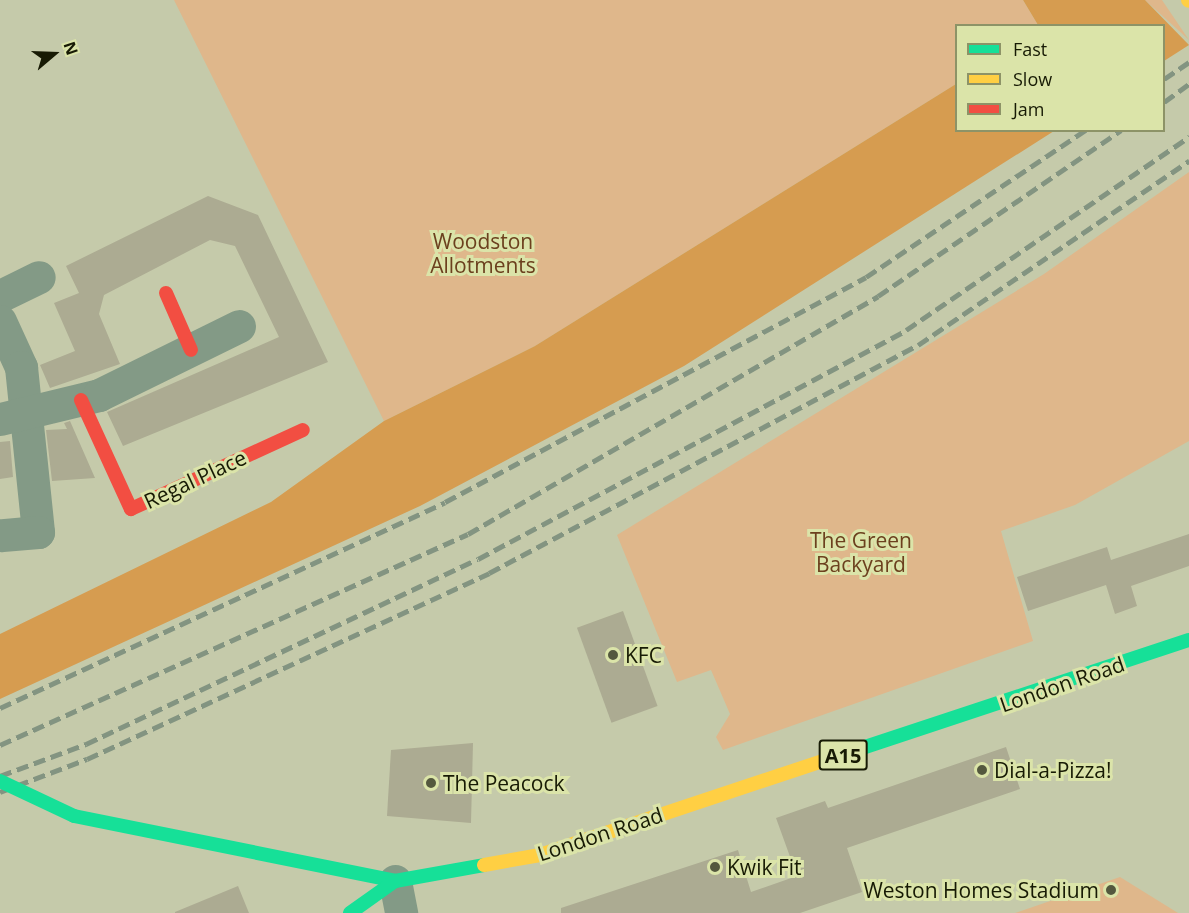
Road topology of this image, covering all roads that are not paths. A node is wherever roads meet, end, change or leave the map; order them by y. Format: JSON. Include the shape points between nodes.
{"nodes":[{"id":1,"x":39,"y":277,"type":"dead end"},
{"id":2,"x":166,"y":293,"type":"dead end"},
{"id":3,"x":0,"y":296,"type":"edge"},
{"id":4,"x":0,"y":321,"type":"edge"},
{"id":5,"x":239,"y":326,"type":"dead end"},
{"id":6,"x":191,"y":350,"type":"junction"},
{"id":7,"x":81,"y":400,"type":"junction"},
{"id":8,"x":12,"y":416,"type":"edge"},
{"id":9,"x":303,"y":430,"type":"dead end"},
{"id":10,"x":2,"y":535,"type":"dead end"},
{"id":11,"x":1189,"y":640,"type":"edge"},
{"id":12,"x":0,"y":781,"type":"edge"},
{"id":13,"x":395,"y":881,"type":"junction"},
{"id":14,"x":350,"y":913,"type":"edge"},
{"id":15,"x":400,"y":913,"type":"edge"}],
"edges":[{"from":1,"to":3,"type":"street"},
{"from":2,"to":6,"type":"main road"},
{"from":4,"to":8,"type":"street","via":[[21,367]]},
{"from":5,"to":6,"type":"street"},
{"from":6,"to":7,"type":"street"},
{"from":7,"to":8,"type":"street"},
{"from":7,"to":9,"type":"main road","name":"Regal Place","via":[[132,509]]},
{"from":8,"to":10,"type":"street","via":[[38,532]]},
{"from":11,"to":13,"type":"main road","name":"London Road","number":"A15","via":[[540,855]]},
{"from":12,"to":13,"type":"main road","name":"London Road","bridge":true,"via":[[74,816]]},
{"from":13,"to":14,"type":"main road"},
{"from":13,"to":15,"type":"street"}]}
